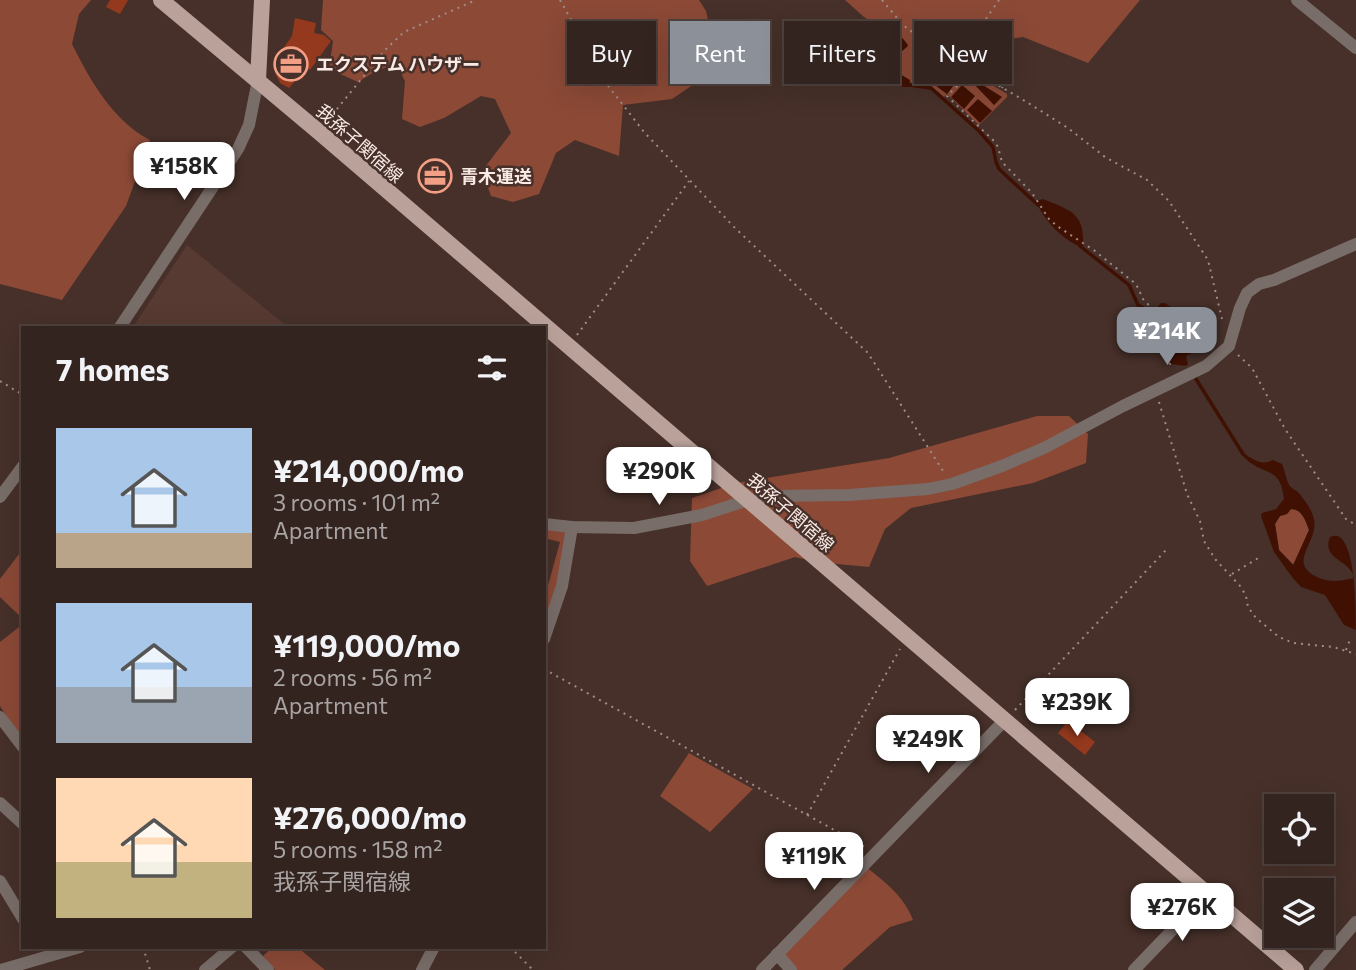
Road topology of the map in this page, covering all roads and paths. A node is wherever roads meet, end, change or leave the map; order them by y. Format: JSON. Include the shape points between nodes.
{"nodes":[{"id":1,"x":161,"y":0,"type":"edge"},
{"id":2,"x":262,"y":0,"type":"edge"},
{"id":3,"x":476,"y":0,"type":"edge"},
{"id":4,"x":560,"y":0,"type":"edge"},
{"id":5,"x":882,"y":0,"type":"edge"},
{"id":6,"x":999,"y":0,"type":"edge"},
{"id":7,"x":1297,"y":0,"type":"edge"},
{"id":8,"x":914,"y":33,"type":"edge"},
{"id":9,"x":1354,"y":42,"type":"edge"},
{"id":10,"x":258,"y":80,"type":"junction"},
{"id":11,"x":959,"y":84,"type":"edge"},
{"id":12,"x":996,"y":84,"type":"edge"},
{"id":13,"x":1002,"y":88,"type":"junction"},
{"id":14,"x":319,"y":132,"type":"junction"},
{"id":15,"x":690,"y":180,"type":"junction"},
{"id":16,"x":1356,"y":244,"type":"edge"},
{"id":17,"x":121,"y":326,"type":"edge"},
{"id":18,"x":545,"y":326,"type":"edge"},
{"id":19,"x":546,"y":327,"type":"edge"},
{"id":20,"x":1230,"y":340,"type":"junction"},
{"id":21,"x":569,"y":347,"type":"junction"},
{"id":22,"x":1183,"y":378,"type":"junction"},
{"id":23,"x":0,"y":381,"type":"edge"},
{"id":24,"x":1155,"y":391,"type":"junction"},
{"id":25,"x":21,"y":394,"type":"edge"},
{"id":26,"x":21,"y":469,"type":"edge"},
{"id":27,"x":952,"y":484,"type":"junction"},
{"id":28,"x":0,"y":497,"type":"edge"},
{"id":29,"x":748,"y":500,"type":"junction"},
{"id":30,"x":546,"y":524,"type":"edge"},
{"id":31,"x":1356,"y":525,"type":"edge"},
{"id":32,"x":572,"y":527,"type":"junction"},
{"id":33,"x":1166,"y":550,"type":"dead end"},
{"id":34,"x":1260,"y":557,"type":"dead end"},
{"id":35,"x":1231,"y":574,"type":"junction"},
{"id":36,"x":546,"y":633,"type":"edge"},
{"id":37,"x":907,"y":637,"type":"junction"},
{"id":38,"x":1351,"y":637,"type":"dead end"},
{"id":39,"x":1346,"y":651,"type":"junction"},
{"id":40,"x":1356,"y":654,"type":"edge"},
{"id":41,"x":546,"y":671,"type":"edge"},
{"id":42,"x":0,"y":717,"type":"edge"},
{"id":43,"x":1004,"y":721,"type":"junction"},
{"id":44,"x":21,"y":744,"type":"edge"},
{"id":45,"x":0,"y":803,"type":"edge"},
{"id":46,"x":807,"y":816,"type":"junction"},
{"id":47,"x":21,"y":822,"type":"edge"},
{"id":48,"x":875,"y":853,"type":"junction"},
{"id":49,"x":0,"y":881,"type":"edge"},
{"id":50,"x":1207,"y":894,"type":"junction"},
{"id":51,"x":21,"y":916,"type":"edge"},
{"id":52,"x":1356,"y":922,"type":"edge"},
{"id":53,"x":32,"y":949,"type":"edge"},
{"id":54,"x":73,"y":949,"type":"edge"},
{"id":55,"x":145,"y":949,"type":"edge"},
{"id":56,"x":230,"y":949,"type":"edge"},
{"id":57,"x":248,"y":949,"type":"edge"},
{"id":58,"x":433,"y":949,"type":"edge"},
{"id":59,"x":511,"y":949,"type":"edge"},
{"id":60,"x":777,"y":954,"type":"junction"},
{"id":61,"x":35,"y":960,"type":"junction"},
{"id":62,"x":1,"y":970,"type":"edge"},
{"id":63,"x":150,"y":970,"type":"edge"},
{"id":64,"x":205,"y":970,"type":"edge"},
{"id":65,"x":268,"y":970,"type":"edge"},
{"id":66,"x":422,"y":970,"type":"edge"},
{"id":67,"x":534,"y":970,"type":"edge"},
{"id":68,"x":762,"y":970,"type":"edge"},
{"id":69,"x":791,"y":970,"type":"edge"},
{"id":70,"x":1133,"y":970,"type":"edge"},
{"id":71,"x":1296,"y":970,"type":"edge"},
{"id":72,"x":1315,"y":970,"type":"edge"}],
"edges":[{"from":1,"to":10,"type":"main road","name":"我孫子関宿線"},
{"from":2,"to":10,"type":"main road"},
{"from":3,"to":14,"type":"path","via":[[404,32]]},
{"from":4,"to":15,"type":"path","via":[[609,87]]},
{"from":5,"to":8,"type":"path"},
{"from":6,"to":13,"type":"path","via":[[979,30],[979,38],[983,48],[1009,72]]},
{"from":7,"to":9,"type":"street"},
{"from":10,"to":14,"type":"main road","name":"我孫子関宿線"},
{"from":10,"to":17,"type":"street","via":[[245,137]]},
{"from":11,"to":22,"type":"path","via":[[947,96],[994,141],[1002,162],[1057,226],[1136,284],[1150,306],[1144,312],[1145,326],[1167,364],[1179,369]]},
{"from":12,"to":13,"type":"path"},
{"from":13,"to":20,"type":"path","via":[[1147,180],[1169,201],[1208,260]]},
{"from":14,"to":18,"type":"main road","name":"我孫子関宿線"},
{"from":15,"to":21,"type":"path"},
{"from":15,"to":27,"type":"path","via":[[868,353]]},
{"from":16,"to":20,"type":"street","via":[[1253,288]]},
{"from":19,"to":21,"type":"main road","name":"我孫子関宿線"},
{"from":20,"to":22,"type":"street","via":[[1206,366]]},
{"from":20,"to":31,"type":"path","via":[[1252,368],[1284,429],[1346,519]]},
{"from":21,"to":29,"type":"main road","name":"我孫子関宿線"},
{"from":22,"to":24,"type":"street"},
{"from":23,"to":25,"type":"path"},
{"from":24,"to":27,"type":"street","via":[[1044,448]]},
{"from":24,"to":35,"type":"path","via":[[1204,541]]},
{"from":26,"to":28,"type":"street"},
{"from":27,"to":29,"type":"street"},
{"from":29,"to":32,"type":"street","via":[[702,515],[634,528]]},
{"from":29,"to":37,"type":"main road","name":"我孫子関宿線"},
{"from":30,"to":32,"type":"street"},
{"from":32,"to":36,"type":"street","via":[[562,586]]},
{"from":33,"to":43,"type":"path"},
{"from":34,"to":35,"type":"path"},
{"from":35,"to":39,"type":"path","via":[[1256,618],[1279,637]]},
{"from":37,"to":43,"type":"main road","name":"我孫子関宿線"},
{"from":37,"to":46,"type":"path"},
{"from":38,"to":39,"type":"path"},
{"from":39,"to":40,"type":"path"},
{"from":41,"to":46,"type":"path"},
{"from":42,"to":44,"type":"street"},
{"from":43,"to":48,"type":"street"},
{"from":43,"to":50,"type":"main road","name":"我孫子関宿線"},
{"from":45,"to":47,"type":"street"},
{"from":46,"to":48,"type":"path"},
{"from":48,"to":60,"type":"street"},
{"from":49,"to":51,"type":"street"},
{"from":50,"to":70,"type":"street"},
{"from":50,"to":71,"type":"main road","name":"我孫子関宿線"},
{"from":52,"to":72,"type":"street"},
{"from":53,"to":61,"type":"street"},
{"from":54,"to":61,"type":"street"},
{"from":55,"to":63,"type":"path"},
{"from":56,"to":64,"type":"street"},
{"from":57,"to":65,"type":"street"},
{"from":58,"to":66,"type":"street"},
{"from":59,"to":67,"type":"path"},
{"from":60,"to":68,"type":"street"},
{"from":60,"to":69,"type":"street"},
{"from":61,"to":62,"type":"street"}]}
